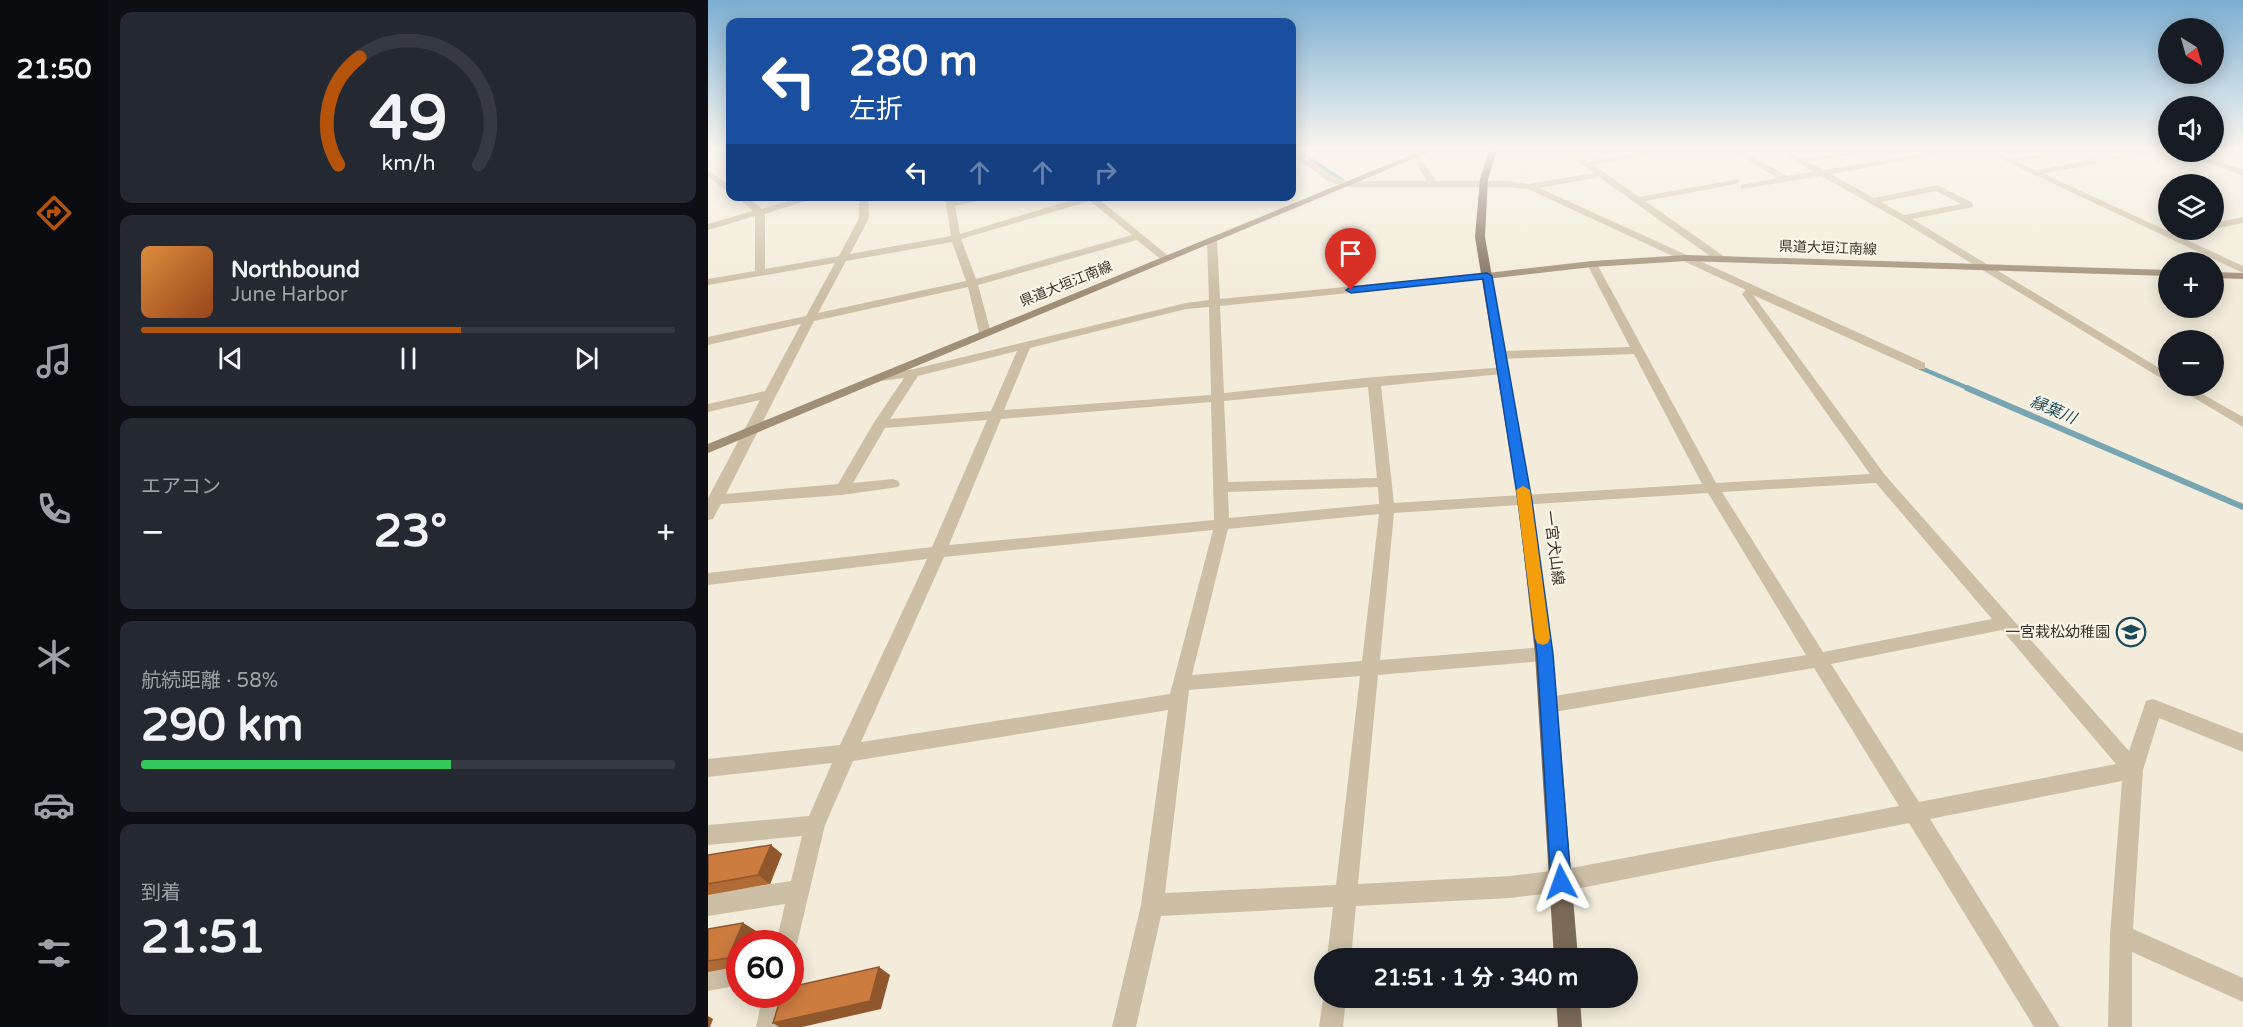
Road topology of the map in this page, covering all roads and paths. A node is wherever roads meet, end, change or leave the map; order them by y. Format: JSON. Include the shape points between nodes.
{"nodes":[{"id":1,"x":1317,"y":196,"type":"edge"},
{"id":2,"x":1482,"y":196,"type":"edge"},
{"id":3,"x":1550,"y":196,"type":"edge"},
{"id":4,"x":1632,"y":196,"type":"edge"},
{"id":5,"x":1664,"y":196,"type":"edge"},
{"id":6,"x":1863,"y":196,"type":"edge"},
{"id":7,"x":1899,"y":196,"type":"edge"},
{"id":8,"x":1951,"y":196,"type":"edge"},
{"id":9,"x":2085,"y":196,"type":"edge"},
{"id":10,"x":1638,"y":200,"type":"junction"},
{"id":11,"x":746,"y":201,"type":"edge"},
{"id":12,"x":799,"y":201,"type":"edge"},
{"id":13,"x":863,"y":201,"type":"edge"},
{"id":14,"x":950,"y":201,"type":"edge"},
{"id":15,"x":1077,"y":201,"type":"edge"},
{"id":16,"x":1095,"y":201,"type":"edge"},
{"id":17,"x":1872,"y":201,"type":"junction"},
{"id":18,"x":760,"y":212,"type":"junction"},
{"id":19,"x":1903,"y":218,"type":"junction"},
{"id":20,"x":2243,"y":220,"type":"edge"},
{"id":21,"x":2224,"y":224,"type":"edge"},
{"id":22,"x":708,"y":227,"type":"edge"},
{"id":23,"x":2158,"y":230,"type":"edge"},
{"id":24,"x":1137,"y":237,"type":"junction"},
{"id":25,"x":956,"y":238,"type":"junction"},
{"id":26,"x":1212,"y":240,"type":"junction"},
{"id":27,"x":2180,"y":240,"type":"edge"},
{"id":28,"x":1671,"y":258,"type":"junction"},
{"id":29,"x":1686,"y":258,"type":"junction"},
{"id":30,"x":841,"y":259,"type":"junction"},
{"id":31,"x":1167,"y":259,"type":"junction"},
{"id":32,"x":1721,"y":259,"type":"junction"},
{"id":33,"x":1592,"y":264,"type":"junction"},
{"id":34,"x":1982,"y":268,"type":"junction"},
{"id":35,"x":2243,"y":270,"type":"edge"},
{"id":36,"x":760,"y":272,"type":"junction"},
{"id":37,"x":2158,"y":273,"type":"edge"},
{"id":38,"x":2224,"y":275,"type":"edge"},
{"id":39,"x":1487,"y":276,"type":"junction"},
{"id":40,"x":2243,"y":276,"type":"edge"},
{"id":41,"x":708,"y":282,"type":"edge"},
{"id":42,"x":972,"y":283,"type":"junction"},
{"id":43,"x":1755,"y":294,"type":"junction"},
{"id":44,"x":1214,"y":304,"type":"junction"},
{"id":45,"x":808,"y":319,"type":"junction"},
{"id":46,"x":1840,"y":332,"type":"junction"},
{"id":47,"x":985,"y":333,"type":"junction"},
{"id":48,"x":708,"y":341,"type":"edge"},
{"id":49,"x":1025,"y":345,"type":"junction"},
{"id":50,"x":1636,"y":350,"type":"junction"},
{"id":51,"x":1886,"y":357,"type":"dead end"},
{"id":52,"x":1501,"y":362,"type":"junction"},
{"id":53,"x":1921,"y":366,"type":"dead end"},
{"id":54,"x":2158,"y":372,"type":"edge"},
{"id":55,"x":914,"y":373,"type":"junction"},
{"id":56,"x":878,"y":379,"type":"junction"},
{"id":57,"x":1374,"y":381,"type":"junction"},
{"id":58,"x":769,"y":394,"type":"junction"},
{"id":59,"x":2197,"y":396,"type":"edge"},
{"id":60,"x":1217,"y":398,"type":"junction"},
{"id":61,"x":708,"y":408,"type":"edge"},
{"id":62,"x":995,"y":416,"type":"junction"},
{"id":63,"x":2243,"y":423,"type":"edge"},
{"id":64,"x":880,"y":424,"type":"junction"},
{"id":65,"x":749,"y":432,"type":"junction"},
{"id":66,"x":708,"y":449,"type":"edge"},
{"id":67,"x":1880,"y":477,"type":"junction"},
{"id":68,"x":1385,"y":482,"type":"junction"},
{"id":69,"x":893,"y":484,"type":"dead end"},
{"id":70,"x":1222,"y":487,"type":"junction"},
{"id":71,"x":1711,"y":487,"type":"junction"},
{"id":72,"x":842,"y":490,"type":"junction"},
{"id":73,"x":714,"y":500,"type":"junction"},
{"id":74,"x":1525,"y":501,"type":"junction"},
{"id":75,"x":1387,"y":508,"type":"junction"},
{"id":76,"x":708,"y":515,"type":"edge"},
{"id":77,"x":1222,"y":524,"type":"junction"},
{"id":78,"x":938,"y":552,"type":"junction"},
{"id":79,"x":708,"y":579,"type":"edge"},
{"id":80,"x":2005,"y":622,"type":"junction"},
{"id":81,"x":1545,"y":654,"type":"junction"},
{"id":82,"x":1818,"y":660,"type":"junction"},
{"id":83,"x":1372,"y":668,"type":"junction"},
{"id":84,"x":1180,"y":692,"type":"junction"},
{"id":85,"x":1548,"y":705,"type":"junction"},
{"id":86,"x":2243,"y":742,"type":"edge"},
{"id":87,"x":846,"y":753,"type":"junction"},
{"id":88,"x":708,"y":768,"type":"edge"},
{"id":89,"x":2133,"y":770,"type":"junction"},
{"id":90,"x":1914,"y":813,"type":"junction"},
{"id":91,"x":815,"y":825,"type":"junction"},
{"id":92,"x":708,"y":835,"type":"edge"},
{"id":93,"x":1561,"y":882,"type":"junction"},
{"id":94,"x":800,"y":891,"type":"junction"},
{"id":95,"x":1347,"y":895,"type":"junction"},
{"id":96,"x":708,"y":905,"type":"edge"},
{"id":97,"x":1152,"y":905,"type":"junction"},
{"id":98,"x":790,"y":930,"type":"edge"},
{"id":99,"x":2121,"y":935,"type":"junction"},
{"id":100,"x":1340,"y":948,"type":"edge"},
{"id":101,"x":1565,"y":948,"type":"edge"},
{"id":102,"x":726,"y":976,"type":"edge"},
{"id":103,"x":708,"y":979,"type":"edge"},
{"id":104,"x":2243,"y":990,"type":"edge"},
{"id":105,"x":772,"y":1008,"type":"edge"},
{"id":106,"x":1333,"y":1008,"type":"edge"},
{"id":107,"x":1569,"y":1008,"type":"edge"},
{"id":108,"x":768,"y":1027,"type":"edge"},
{"id":109,"x":1124,"y":1027,"type":"edge"},
{"id":110,"x":1331,"y":1027,"type":"edge"},
{"id":111,"x":1570,"y":1027,"type":"edge"},
{"id":112,"x":2048,"y":1027,"type":"edge"},
{"id":113,"x":2120,"y":1027,"type":"edge"}],
"edges":[{"from":1,"to":26,"type":"main road","name":"県道大垣江南線"},
{"from":2,"to":39,"type":"main road","name":"一宮犬山線","via":[[1480,237]]},
{"from":3,"to":29,"type":"street"},
{"from":4,"to":10,"type":"street"},
{"from":5,"to":10,"type":"street"},
{"from":6,"to":17,"type":"street"},
{"from":7,"to":17,"type":"street"},
{"from":8,"to":19,"type":"street","via":[[1970,205]]},
{"from":9,"to":23,"type":"street"},
{"from":10,"to":32,"type":"street"},
{"from":11,"to":18,"type":"street"},
{"from":12,"to":18,"type":"street"},
{"from":13,"to":30,"type":"street","via":[[864,218]]},
{"from":14,"to":25,"type":"street"},
{"from":15,"to":25,"type":"street"},
{"from":16,"to":24,"type":"street"},
{"from":17,"to":19,"type":"street"},
{"from":18,"to":22,"type":"street"},
{"from":18,"to":36,"type":"street"},
{"from":19,"to":34,"type":"street"},
{"from":20,"to":21,"type":"street"},
{"from":24,"to":31,"type":"street"},
{"from":24,"to":42,"type":"street"},
{"from":25,"to":30,"type":"street"},
{"from":25,"to":42,"type":"street"},
{"from":26,"to":31,"type":"main road","name":"県道大垣江南線"},
{"from":26,"to":44,"type":"street"},
{"from":27,"to":35,"type":"street"},
{"from":28,"to":29,"type":"main road","name":"県道大垣江南線"},
{"from":28,"to":33,"type":"main road","name":"県道大垣江南線"},
{"from":28,"to":43,"type":"street"},
{"from":29,"to":32,"type":"main road","name":"県道大垣江南線"},
{"from":29,"to":43,"type":"street"},
{"from":30,"to":36,"type":"street"},
{"from":30,"to":45,"type":"street"},
{"from":31,"to":47,"type":"main road","name":"県道大垣江南線"},
{"from":32,"to":34,"type":"main road","name":"県道大垣江南線"},
{"from":33,"to":39,"type":"main road","name":"県道大垣江南線"},
{"from":33,"to":50,"type":"street"},
{"from":34,"to":37,"type":"main road","name":"県道大垣江南線"},
{"from":34,"to":54,"type":"street"},
{"from":36,"to":41,"type":"street"},
{"from":38,"to":40,"type":"main road"},
{"from":39,"to":44,"type":"street"},
{"from":39,"to":52,"type":"main road","name":"一宮犬山線"},
{"from":42,"to":45,"type":"street"},
{"from":42,"to":47,"type":"street"},
{"from":43,"to":46,"type":"street"},
{"from":43,"to":67,"type":"street"},
{"from":44,"to":49,"type":"street","via":[[1186,306]]},
{"from":44,"to":60,"type":"street"},
{"from":45,"to":48,"type":"street"},
{"from":45,"to":58,"type":"street"},
{"from":46,"to":51,"type":"street"},
{"from":46,"to":53,"type":"street"},
{"from":47,"to":56,"type":"main road","name":"県道大垣江南線"},
{"from":49,"to":55,"type":"street"},
{"from":49,"to":62,"type":"street"},
{"from":50,"to":52,"type":"street"},
{"from":50,"to":71,"type":"street"},
{"from":52,"to":57,"type":"street"},
{"from":52,"to":74,"type":"main road","name":"一宮犬山線"},
{"from":55,"to":56,"type":"street"},
{"from":55,"to":64,"type":"street"},
{"from":56,"to":65,"type":"main road","name":"県道大垣江南線"},
{"from":57,"to":60,"type":"street"},
{"from":57,"to":68,"type":"street"},
{"from":58,"to":61,"type":"street"},
{"from":58,"to":65,"type":"street"},
{"from":59,"to":63,"type":"street"},
{"from":60,"to":62,"type":"street"},
{"from":60,"to":70,"type":"street"},
{"from":62,"to":64,"type":"street"},
{"from":62,"to":78,"type":"street"},
{"from":64,"to":72,"type":"street"},
{"from":65,"to":66,"type":"main road","name":"県道大垣江南線"},
{"from":65,"to":73,"type":"street"},
{"from":67,"to":71,"type":"street"},
{"from":67,"to":80,"type":"street"},
{"from":68,"to":70,"type":"street"},
{"from":68,"to":75,"type":"street"},
{"from":69,"to":72,"type":"street"},
{"from":70,"to":77,"type":"street"},
{"from":71,"to":74,"type":"street"},
{"from":71,"to":82,"type":"street"},
{"from":72,"to":73,"type":"street"},
{"from":73,"to":76,"type":"street"},
{"from":74,"to":75,"type":"street"},
{"from":74,"to":81,"type":"main road","name":"一宮犬山線"},
{"from":75,"to":77,"type":"street"},
{"from":75,"to":83,"type":"street"},
{"from":77,"to":78,"type":"street"},
{"from":77,"to":84,"type":"street"},
{"from":78,"to":79,"type":"street"},
{"from":78,"to":87,"type":"street"},
{"from":80,"to":82,"type":"street"},
{"from":80,"to":89,"type":"street"},
{"from":81,"to":83,"type":"street"},
{"from":81,"to":85,"type":"main road","name":"一宮犬山線"},
{"from":82,"to":85,"type":"street"},
{"from":82,"to":90,"type":"street"},
{"from":83,"to":84,"type":"street"},
{"from":83,"to":95,"type":"street"},
{"from":84,"to":87,"type":"street"},
{"from":84,"to":97,"type":"street"},
{"from":85,"to":93,"type":"main road","name":"一宮犬山線"},
{"from":86,"to":89,"type":"street","via":[[2152,707]]},
{"from":87,"to":88,"type":"street"},
{"from":87,"to":91,"type":"street"},
{"from":89,"to":90,"type":"street"},
{"from":89,"to":99,"type":"street"},
{"from":90,"to":93,"type":"street"},
{"from":90,"to":112,"type":"street"},
{"from":91,"to":92,"type":"street"},
{"from":91,"to":94,"type":"street"},
{"from":93,"to":95,"type":"street"},
{"from":93,"to":101,"type":"main road","name":"一宮犬山線"},
{"from":94,"to":96,"type":"street"},
{"from":94,"to":98,"type":"street"},
{"from":95,"to":97,"type":"street"},
{"from":95,"to":100,"type":"street"},
{"from":97,"to":109,"type":"street"},
{"from":99,"to":104,"type":"street"},
{"from":99,"to":113,"type":"street"},
{"from":102,"to":103,"type":"street"},
{"from":105,"to":108,"type":"street"},
{"from":106,"to":110,"type":"street"},
{"from":107,"to":111,"type":"main road"}]}
